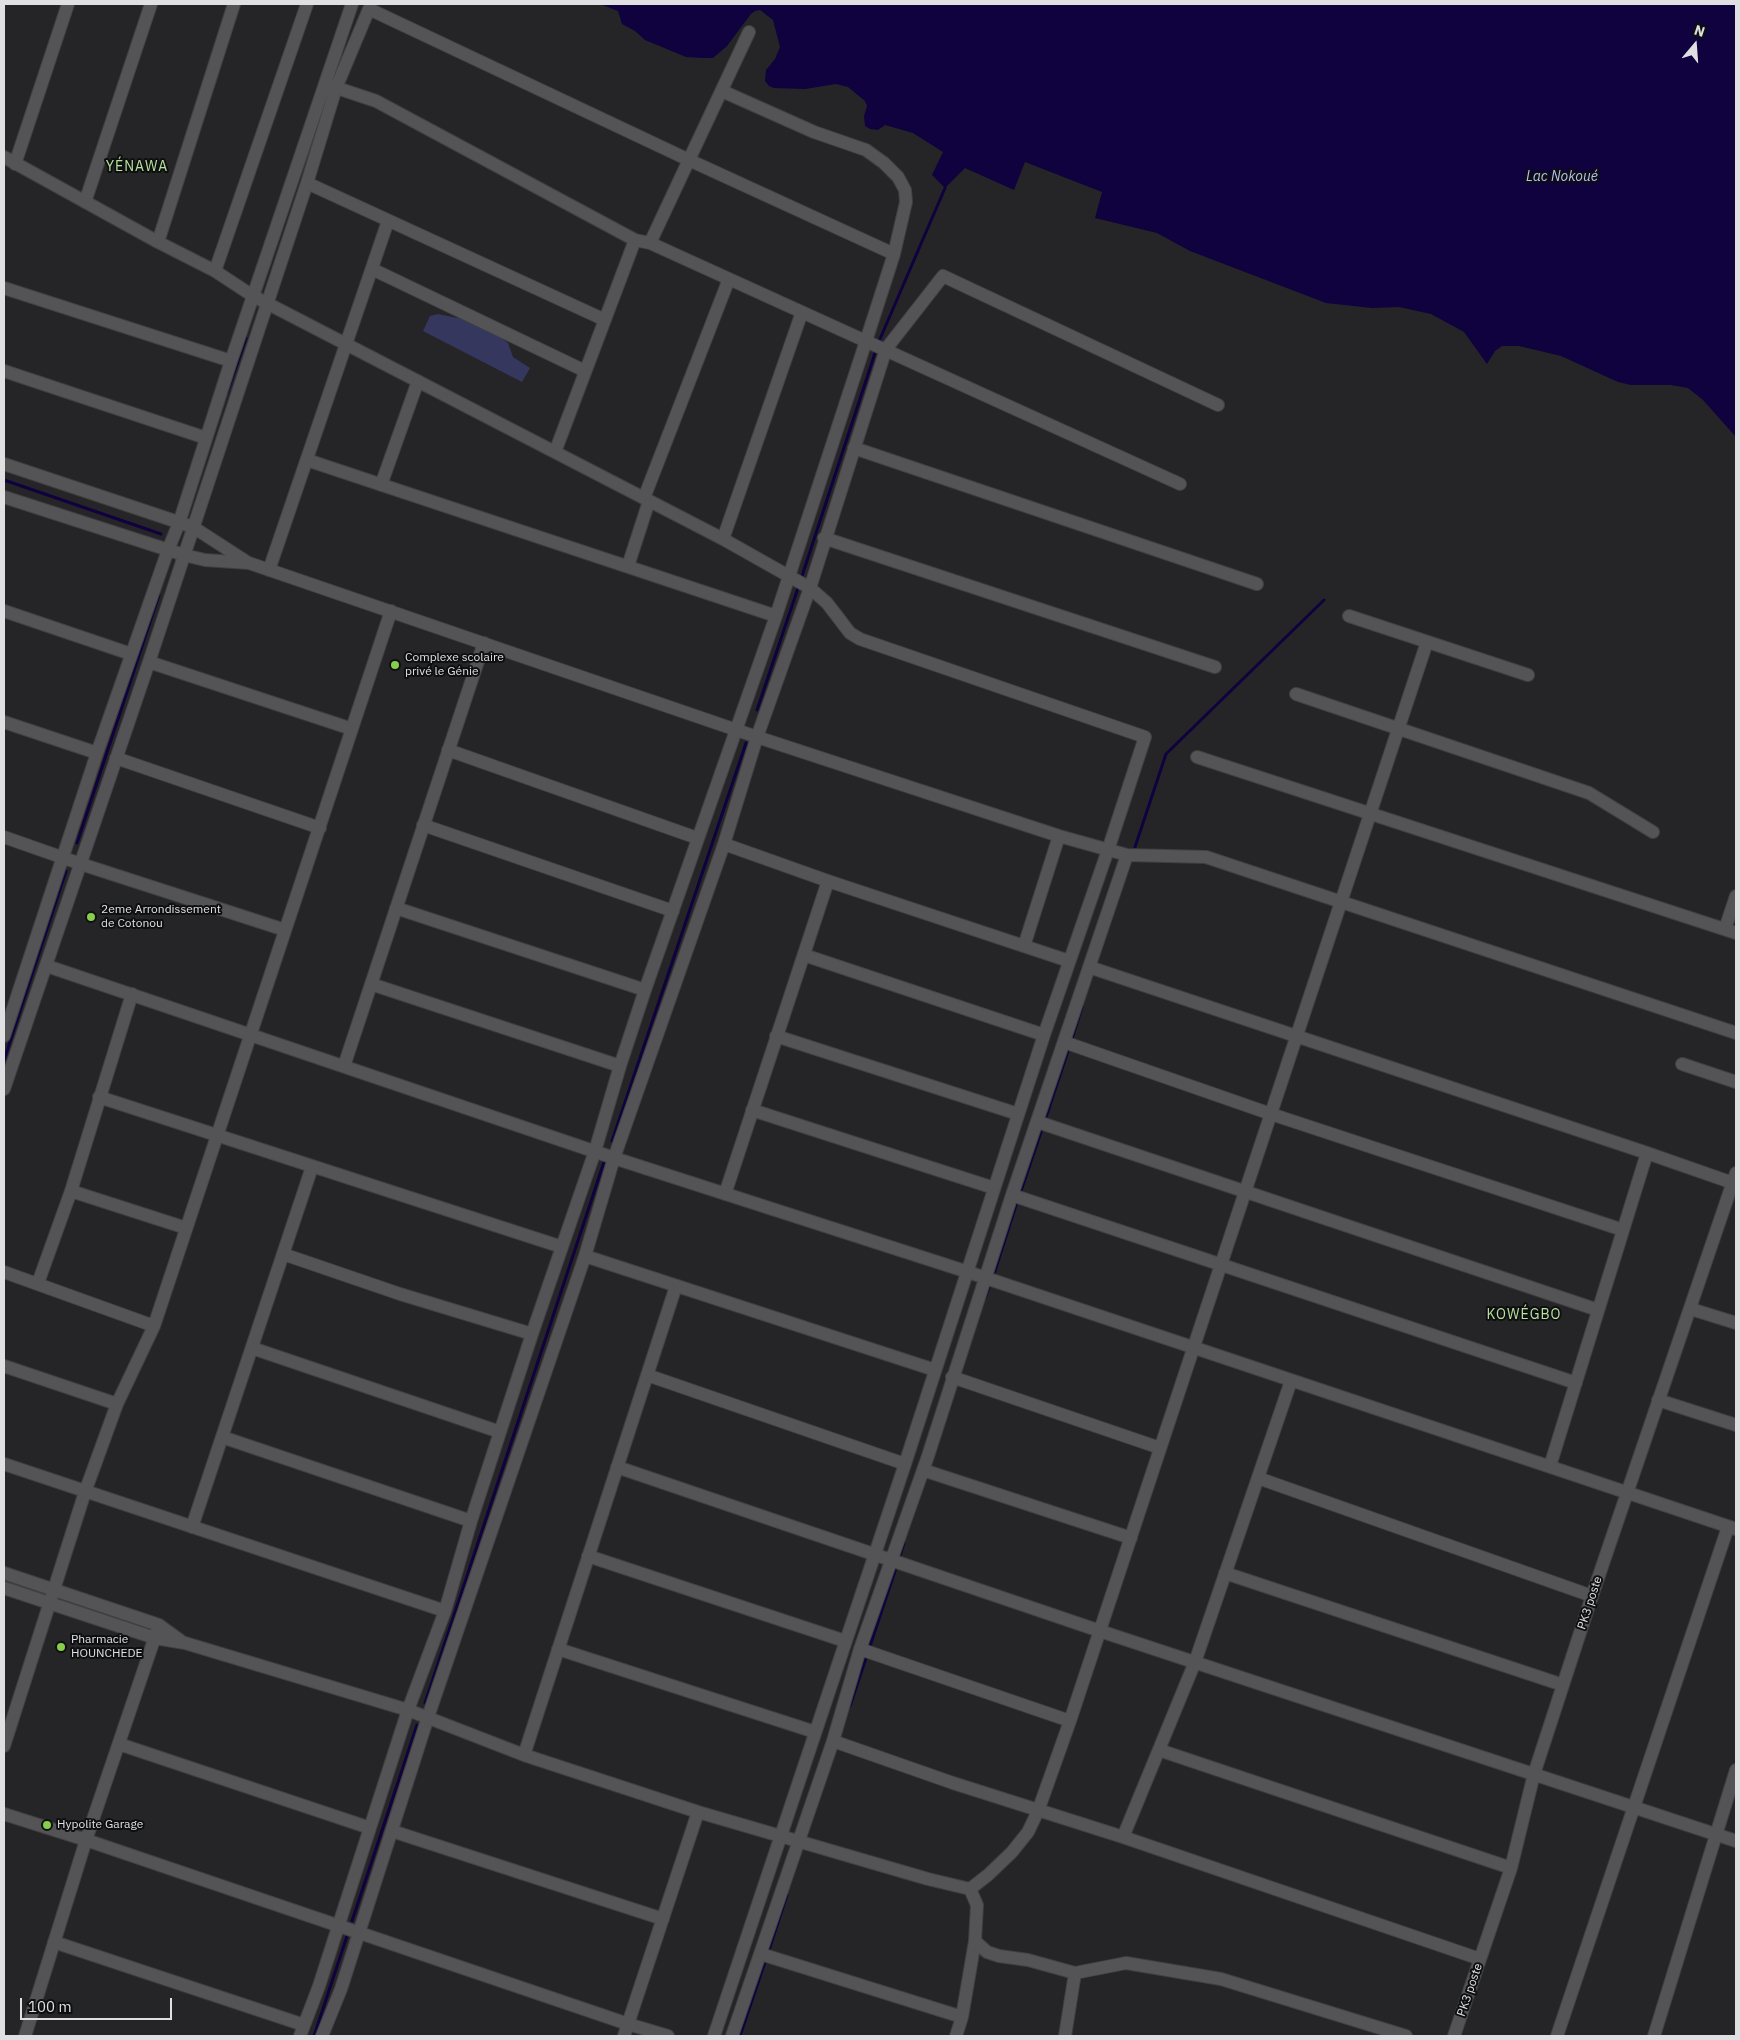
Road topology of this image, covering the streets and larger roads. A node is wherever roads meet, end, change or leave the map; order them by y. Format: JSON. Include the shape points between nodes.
{"nodes":[{"id":1,"x":68,"y":4,"type":"edge"},
{"id":2,"x":151,"y":4,"type":"edge"},
{"id":3,"x":234,"y":4,"type":"edge"},
{"id":4,"x":307,"y":4,"type":"edge"},
{"id":5,"x":352,"y":4,"type":"edge"},
{"id":6,"x":749,"y":32,"type":"dead end"},
{"id":7,"x":331,"y":86,"type":"junction"},
{"id":8,"x":722,"y":91,"type":"junction"},
{"id":9,"x":4,"y":158,"type":"edge"},
{"id":10,"x":689,"y":160,"type":"junction"},
{"id":11,"x":15,"y":164,"type":"junction"},
{"id":12,"x":307,"y":183,"type":"junction"},
{"id":13,"x":85,"y":202,"type":"junction"},
{"id":14,"x":388,"y":221,"type":"junction"},
{"id":15,"x":635,"y":240,"type":"junction"},
{"id":16,"x":158,"y":242,"type":"junction"},
{"id":17,"x":650,"y":243,"type":"junction"},
{"id":18,"x":894,"y":254,"type":"junction"},
{"id":19,"x":372,"y":269,"type":"junction"},
{"id":20,"x":215,"y":271,"type":"junction"},
{"id":21,"x":728,"y":279,"type":"junction"},
{"id":22,"x":4,"y":288,"type":"edge"},
{"id":23,"x":254,"y":296,"type":"junction"},
{"id":24,"x":266,"y":302,"type":"junction"},
{"id":25,"x":802,"y":312,"type":"junction"},
{"id":26,"x":605,"y":320,"type":"junction"},
{"id":27,"x":866,"y":341,"type":"junction"},
{"id":28,"x":347,"y":344,"type":"junction"},
{"id":29,"x":886,"y":349,"type":"junction"},
{"id":30,"x":231,"y":361,"type":"junction"},
{"id":31,"x":4,"y":371,"type":"edge"},
{"id":32,"x":585,"y":371,"type":"junction"},
{"id":33,"x":418,"y":381,"type":"junction"},
{"id":34,"x":1218,"y":405,"type":"dead end"},
{"id":35,"x":206,"y":438,"type":"junction"},
{"id":36,"x":854,"y":448,"type":"junction"},
{"id":37,"x":555,"y":452,"type":"junction"},
{"id":38,"x":307,"y":460,"type":"junction"},
{"id":39,"x":4,"y":464,"type":"edge"},
{"id":40,"x":1180,"y":484,"type":"dead end"},
{"id":41,"x":381,"y":485,"type":"junction"},
{"id":42,"x":4,"y":497,"type":"edge"},
{"id":43,"x":646,"y":500,"type":"junction"},
{"id":44,"x":179,"y":523,"type":"junction"},
{"id":45,"x":193,"y":527,"type":"junction"},
{"id":46,"x":824,"y":538,"type":"junction"},
{"id":47,"x":723,"y":539,"type":"junction"},
{"id":48,"x":168,"y":550,"type":"junction"},
{"id":49,"x":184,"y":555,"type":"junction"},
{"id":50,"x":249,"y":563,"type":"junction"},
{"id":51,"x":628,"y":566,"type":"junction"},
{"id":52,"x":269,"y":570,"type":"junction"},
{"id":53,"x":788,"y":577,"type":"junction"},
{"id":54,"x":1257,"y":584,"type":"dead end"},
{"id":55,"x":810,"y":588,"type":"junction"},
{"id":56,"x":4,"y":611,"type":"edge"},
{"id":57,"x":391,"y":611,"type":"junction"},
{"id":58,"x":776,"y":616,"type":"junction"},
{"id":59,"x":1349,"y":616,"type":"dead end"},
{"id":60,"x":1427,"y":642,"type":"junction"},
{"id":61,"x":484,"y":643,"type":"junction"},
{"id":62,"x":131,"y":654,"type":"junction"},
{"id":63,"x":149,"y":662,"type":"junction"},
{"id":64,"x":1215,"y":667,"type":"dead end"},
{"id":65,"x":1528,"y":675,"type":"dead end"},
{"id":66,"x":1296,"y":694,"type":"dead end"},
{"id":67,"x":4,"y":722,"type":"edge"},
{"id":68,"x":1398,"y":728,"type":"junction"},
{"id":69,"x":352,"y":729,"type":"junction"},
{"id":70,"x":737,"y":729,"type":"junction"},
{"id":71,"x":757,"y":737,"type":"junction"},
{"id":72,"x":448,"y":750,"type":"junction"},
{"id":73,"x":97,"y":752,"type":"junction"},
{"id":74,"x":116,"y":758,"type":"junction"},
{"id":75,"x":1197,"y":758,"type":"dead end"},
{"id":76,"x":1370,"y":814,"type":"junction"},
{"id":77,"x":423,"y":825,"type":"junction"},
{"id":78,"x":320,"y":828,"type":"junction"},
{"id":79,"x":1653,"y":832,"type":"dead end"},
{"id":80,"x":1059,"y":836,"type":"junction"},
{"id":81,"x":4,"y":837,"type":"edge"},
{"id":82,"x":697,"y":838,"type":"junction"},
{"id":83,"x":724,"y":844,"type":"junction"},
{"id":84,"x":1108,"y":850,"type":"junction"},
{"id":85,"x":1128,"y":855,"type":"junction"},
{"id":86,"x":64,"y":858,"type":"junction"},
{"id":87,"x":81,"y":864,"type":"junction"},
{"id":88,"x":828,"y":881,"type":"junction"},
{"id":89,"x":1736,"y":896,"type":"edge"},
{"id":90,"x":1341,"y":902,"type":"junction"},
{"id":91,"x":396,"y":908,"type":"junction"},
{"id":92,"x":673,"y":911,"type":"junction"},
{"id":93,"x":285,"y":930,"type":"junction"},
{"id":94,"x":1731,"y":931,"type":"edge"},
{"id":95,"x":1024,"y":946,"type":"junction"},
{"id":96,"x":804,"y":955,"type":"junction"},
{"id":97,"x":1069,"y":961,"type":"junction"},
{"id":98,"x":47,"y":966,"type":"junction"},
{"id":99,"x":1089,"y":967,"type":"junction"},
{"id":100,"x":371,"y":984,"type":"junction"},
{"id":101,"x":645,"y":990,"type":"junction"},
{"id":102,"x":132,"y":994,"type":"junction"},
{"id":103,"x":1736,"y":1033,"type":"edge"},
{"id":104,"x":250,"y":1034,"type":"junction"},
{"id":105,"x":1044,"y":1035,"type":"junction"},
{"id":106,"x":4,"y":1036,"type":"edge"},
{"id":107,"x":776,"y":1036,"type":"junction"},
{"id":108,"x":1296,"y":1038,"type":"junction"},
{"id":109,"x":1064,"y":1042,"type":"junction"},
{"id":110,"x":1682,"y":1064,"type":"dead end"},
{"id":111,"x":344,"y":1066,"type":"junction"},
{"id":112,"x":620,"y":1066,"type":"junction"},
{"id":113,"x":1736,"y":1082,"type":"edge"},
{"id":114,"x":4,"y":1089,"type":"edge"},
{"id":115,"x":99,"y":1097,"type":"junction"},
{"id":116,"x":752,"y":1110,"type":"junction"},
{"id":117,"x":1018,"y":1114,"type":"junction"},
{"id":118,"x":1271,"y":1114,"type":"junction"},
{"id":119,"x":1038,"y":1122,"type":"junction"},
{"id":120,"x":216,"y":1136,"type":"junction"},
{"id":121,"x":595,"y":1151,"type":"junction"},
{"id":122,"x":1647,"y":1153,"type":"junction"},
{"id":123,"x":614,"y":1158,"type":"junction"},
{"id":124,"x":312,"y":1167,"type":"junction"},
{"id":125,"x":1735,"y":1178,"type":"edge"},
{"id":126,"x":994,"y":1188,"type":"junction"},
{"id":127,"x":71,"y":1191,"type":"junction"},
{"id":128,"x":1245,"y":1192,"type":"junction"},
{"id":129,"x":725,"y":1194,"type":"junction"},
{"id":130,"x":1012,"y":1195,"type":"junction"},
{"id":131,"x":186,"y":1228,"type":"junction"},
{"id":132,"x":1623,"y":1230,"type":"junction"},
{"id":133,"x":562,"y":1247,"type":"junction"},
{"id":134,"x":283,"y":1254,"type":"junction"},
{"id":135,"x":585,"y":1256,"type":"junction"},
{"id":136,"x":1221,"y":1264,"type":"junction"},
{"id":137,"x":4,"y":1272,"type":"edge"},
{"id":138,"x":968,"y":1272,"type":"junction"},
{"id":139,"x":986,"y":1279,"type":"junction"},
{"id":140,"x":38,"y":1284,"type":"junction"},
{"id":141,"x":676,"y":1286,"type":"junction"},
{"id":142,"x":1691,"y":1309,"type":"junction"},
{"id":143,"x":1598,"y":1310,"type":"junction"},
{"id":144,"x":1736,"y":1323,"type":"edge"},
{"id":145,"x":154,"y":1326,"type":"junction"},
{"id":146,"x":532,"y":1334,"type":"junction"},
{"id":147,"x":252,"y":1348,"type":"junction"},
{"id":148,"x":1193,"y":1348,"type":"junction"},
{"id":149,"x":4,"y":1366,"type":"edge"},
{"id":150,"x":935,"y":1370,"type":"junction"},
{"id":151,"x":647,"y":1375,"type":"junction"},
{"id":152,"x":952,"y":1378,"type":"junction"},
{"id":153,"x":1291,"y":1381,"type":"junction"},
{"id":154,"x":1576,"y":1383,"type":"junction"},
{"id":155,"x":1658,"y":1400,"type":"junction"},
{"id":156,"x":117,"y":1404,"type":"junction"},
{"id":157,"x":1736,"y":1425,"type":"edge"},
{"id":158,"x":500,"y":1432,"type":"junction"},
{"id":159,"x":222,"y":1437,"type":"junction"},
{"id":160,"x":1160,"y":1448,"type":"junction"},
{"id":161,"x":908,"y":1449,"type":"junction"},
{"id":162,"x":928,"y":1456,"type":"junction"},
{"id":163,"x":4,"y":1464,"type":"edge"},
{"id":164,"x":905,"y":1464,"type":"junction"},
{"id":165,"x":1550,"y":1466,"type":"junction"},
{"id":166,"x":617,"y":1467,"type":"junction"},
{"id":167,"x":923,"y":1470,"type":"junction"},
{"id":168,"x":1258,"y":1478,"type":"junction"},
{"id":169,"x":85,"y":1492,"type":"junction"},
{"id":170,"x":1627,"y":1492,"type":"junction"},
{"id":171,"x":471,"y":1521,"type":"junction"},
{"id":172,"x":192,"y":1527,"type":"junction"},
{"id":173,"x":1732,"y":1528,"type":"edge"},
{"id":174,"x":1130,"y":1538,"type":"junction"},
{"id":175,"x":875,"y":1554,"type":"junction"},
{"id":176,"x":588,"y":1556,"type":"junction"},
{"id":177,"x":893,"y":1560,"type":"junction"},
{"id":178,"x":4,"y":1572,"type":"edge"},
{"id":179,"x":1225,"y":1573,"type":"junction"},
{"id":180,"x":4,"y":1588,"type":"edge"},
{"id":181,"x":54,"y":1590,"type":"junction"},
{"id":182,"x":1592,"y":1596,"type":"junction"},
{"id":183,"x":49,"y":1602,"type":"junction"},
{"id":184,"x":445,"y":1611,"type":"junction"},
{"id":185,"x":159,"y":1625,"type":"junction"},
{"id":186,"x":1100,"y":1631,"type":"junction"},
{"id":187,"x":155,"y":1638,"type":"junction"},
{"id":188,"x":845,"y":1641,"type":"junction"},
{"id":189,"x":185,"y":1643,"type":"junction"},
{"id":190,"x":558,"y":1649,"type":"junction"},
{"id":191,"x":860,"y":1649,"type":"junction"},
{"id":192,"x":1195,"y":1662,"type":"junction"},
{"id":193,"x":1563,"y":1685,"type":"junction"},
{"id":194,"x":408,"y":1710,"type":"junction"},
{"id":195,"x":428,"y":1717,"type":"junction"},
{"id":196,"x":1070,"y":1721,"type":"junction"},
{"id":197,"x":815,"y":1732,"type":"junction"},
{"id":198,"x":833,"y":1741,"type":"junction"},
{"id":199,"x":119,"y":1744,"type":"junction"},
{"id":200,"x":4,"y":1746,"type":"edge"},
{"id":201,"x":1159,"y":1750,"type":"junction"},
{"id":202,"x":524,"y":1755,"type":"junction"},
{"id":203,"x":1736,"y":1770,"type":"edge"},
{"id":204,"x":1534,"y":1774,"type":"junction"},
{"id":205,"x":1635,"y":1807,"type":"junction"},
{"id":206,"x":1038,"y":1811,"type":"junction"},
{"id":207,"x":698,"y":1812,"type":"junction"},
{"id":208,"x":4,"y":1814,"type":"edge"},
{"id":209,"x":370,"y":1828,"type":"junction"},
{"id":210,"x":392,"y":1831,"type":"junction"},
{"id":211,"x":1716,"y":1834,"type":"junction"},
{"id":212,"x":780,"y":1836,"type":"junction"},
{"id":213,"x":1124,"y":1837,"type":"junction"},
{"id":214,"x":86,"y":1840,"type":"junction"},
{"id":215,"x":798,"y":1840,"type":"junction"},
{"id":216,"x":1736,"y":1841,"type":"edge"},
{"id":217,"x":1511,"y":1868,"type":"junction"},
{"id":218,"x":970,"y":1889,"type":"junction"},
{"id":219,"x":662,"y":1919,"type":"junction"},
{"id":220,"x":338,"y":1925,"type":"junction"},
{"id":221,"x":359,"y":1933,"type":"junction"},
{"id":222,"x":976,"y":1941,"type":"junction"},
{"id":223,"x":54,"y":1942,"type":"junction"},
{"id":224,"x":760,"y":1954,"type":"junction"},
{"id":225,"x":1480,"y":1959,"type":"junction"},
{"id":226,"x":1076,"y":1973,"type":"junction"},
{"id":227,"x":962,"y":2017,"type":"junction"},
{"id":228,"x":626,"y":2030,"type":"edge"},
{"id":229,"x":302,"y":2031,"type":"edge"},
{"id":230,"x":325,"y":2035,"type":"edge"},
{"id":231,"x":25,"y":2036,"type":"edge"},
{"id":232,"x":668,"y":2036,"type":"edge"},
{"id":233,"x":714,"y":2036,"type":"edge"},
{"id":234,"x":732,"y":2036,"type":"edge"},
{"id":235,"x":956,"y":2036,"type":"edge"},
{"id":236,"x":1065,"y":2036,"type":"edge"},
{"id":237,"x":1406,"y":2036,"type":"edge"},
{"id":238,"x":1454,"y":2036,"type":"edge"},
{"id":239,"x":1557,"y":2036,"type":"edge"},
{"id":240,"x":1654,"y":2036,"type":"edge"}],
"edges":[{"from":1,"to":11,"type":"street"},
{"from":2,"to":13,"type":"street"},
{"from":3,"to":16,"type":"street"},
{"from":4,"to":20,"type":"street"},
{"from":5,"to":7,"type":"street"},
{"from":6,"to":8,"type":"street"},
{"from":7,"to":10,"type":"street","via":[[369,8]]},
{"from":7,"to":12,"type":"street"},
{"from":7,"to":15,"type":"street","via":[[376,101]]},
{"from":7,"to":23,"type":"street"},
{"from":8,"to":10,"type":"street"},
{"from":8,"to":18,"type":"street","via":[[814,132],[866,150],[898,176],[906,202]]},
{"from":9,"to":11,"type":"street"},
{"from":10,"to":17,"type":"street"},
{"from":10,"to":18,"type":"street"},
{"from":11,"to":13,"type":"street"},
{"from":12,"to":14,"type":"street"},
{"from":12,"to":24,"type":"street"},
{"from":13,"to":16,"type":"street"},
{"from":14,"to":19,"type":"street"},
{"from":14,"to":26,"type":"street"},
{"from":15,"to":17,"type":"street"},
{"from":15,"to":26,"type":"street"},
{"from":16,"to":20,"type":"street"},
{"from":17,"to":21,"type":"street"},
{"from":18,"to":27,"type":"street"},
{"from":19,"to":28,"type":"street"},
{"from":19,"to":32,"type":"street"},
{"from":20,"to":23,"type":"street"},
{"from":21,"to":25,"type":"street"},
{"from":21,"to":43,"type":"street"},
{"from":22,"to":30,"type":"street"},
{"from":23,"to":24,"type":"street"},
{"from":23,"to":30,"type":"street"},
{"from":24,"to":28,"type":"street"},
{"from":24,"to":45,"type":"street"},
{"from":25,"to":27,"type":"street"},
{"from":25,"to":47,"type":"street"},
{"from":26,"to":32,"type":"street"},
{"from":27,"to":29,"type":"street"},
{"from":27,"to":53,"type":"street"},
{"from":28,"to":33,"type":"street"},
{"from":28,"to":38,"type":"street"},
{"from":29,"to":34,"type":"street","via":[[943,276]]},
{"from":29,"to":36,"type":"street"},
{"from":29,"to":40,"type":"street"},
{"from":30,"to":35,"type":"street"},
{"from":31,"to":35,"type":"street"},
{"from":32,"to":37,"type":"street"},
{"from":33,"to":37,"type":"street"},
{"from":33,"to":41,"type":"street"},
{"from":35,"to":44,"type":"street"},
{"from":36,"to":46,"type":"street"},
{"from":36,"to":54,"type":"street"},
{"from":37,"to":43,"type":"street"},
{"from":38,"to":41,"type":"street"},
{"from":38,"to":52,"type":"street"},
{"from":39,"to":44,"type":"street"},
{"from":41,"to":51,"type":"street"},
{"from":42,"to":48,"type":"street"},
{"from":43,"to":47,"type":"street"},
{"from":43,"to":51,"type":"street"},
{"from":44,"to":45,"type":"street"},
{"from":44,"to":48,"type":"street"},
{"from":45,"to":49,"type":"street"},
{"from":45,"to":50,"type":"street"},
{"from":46,"to":55,"type":"street"},
{"from":46,"to":64,"type":"street"},
{"from":47,"to":53,"type":"street"},
{"from":48,"to":49,"type":"street"},
{"from":48,"to":62,"type":"street"},
{"from":49,"to":50,"type":"street"},
{"from":49,"to":63,"type":"street"},
{"from":50,"to":52,"type":"street"},
{"from":51,"to":58,"type":"street"},
{"from":52,"to":57,"type":"street"},
{"from":53,"to":55,"type":"street"},
{"from":53,"to":58,"type":"street"},
{"from":55,"to":71,"type":"street"},
{"from":55,"to":84,"type":"street","via":[[850,632],[872,645],[1145,737]]},
{"from":56,"to":62,"type":"street"},
{"from":57,"to":61,"type":"street"},
{"from":57,"to":69,"type":"street"},
{"from":58,"to":70,"type":"street"},
{"from":59,"to":60,"type":"street"},
{"from":60,"to":65,"type":"street"},
{"from":60,"to":68,"type":"street"},
{"from":61,"to":70,"type":"street"},
{"from":61,"to":72,"type":"street"},
{"from":62,"to":73,"type":"street"},
{"from":63,"to":69,"type":"street"},
{"from":63,"to":74,"type":"street"},
{"from":66,"to":68,"type":"street"},
{"from":67,"to":73,"type":"street"},
{"from":68,"to":76,"type":"street"},
{"from":68,"to":79,"type":"street","via":[[1589,793]]},
{"from":69,"to":78,"type":"street"},
{"from":70,"to":71,"type":"street"},
{"from":70,"to":82,"type":"street"},
{"from":71,"to":80,"type":"street"},
{"from":71,"to":83,"type":"street"},
{"from":72,"to":77,"type":"street"},
{"from":72,"to":82,"type":"street"},
{"from":73,"to":86,"type":"street"},
{"from":74,"to":78,"type":"street"},
{"from":74,"to":87,"type":"street"},
{"from":75,"to":76,"type":"street"},
{"from":76,"to":90,"type":"street"},
{"from":76,"to":94,"type":"street"},
{"from":77,"to":91,"type":"street"},
{"from":77,"to":92,"type":"street"},
{"from":78,"to":93,"type":"street"},
{"from":80,"to":84,"type":"street"},
{"from":80,"to":95,"type":"street"},
{"from":81,"to":86,"type":"street"},
{"from":82,"to":92,"type":"street"},
{"from":83,"to":88,"type":"street"},
{"from":83,"to":123,"type":"street"},
{"from":84,"to":85,"type":"street"},
{"from":84,"to":97,"type":"street"},
{"from":85,"to":90,"type":"street","via":[[1206,857]]},
{"from":85,"to":99,"type":"street"},
{"from":86,"to":87,"type":"street"},
{"from":86,"to":106,"type":"street"},
{"from":87,"to":93,"type":"street"},
{"from":87,"to":98,"type":"street"},
{"from":88,"to":95,"type":"street"},
{"from":88,"to":96,"type":"street"},
{"from":89,"to":94,"type":"street"},
{"from":90,"to":103,"type":"street"},
{"from":90,"to":108,"type":"street"},
{"from":91,"to":100,"type":"street"},
{"from":91,"to":101,"type":"street"},
{"from":92,"to":101,"type":"street"},
{"from":93,"to":104,"type":"street"},
{"from":95,"to":97,"type":"street"},
{"from":96,"to":105,"type":"street"},
{"from":96,"to":107,"type":"street"},
{"from":97,"to":105,"type":"street"},
{"from":98,"to":102,"type":"street"},
{"from":98,"to":114,"type":"street"},
{"from":99,"to":108,"type":"street"},
{"from":99,"to":109,"type":"street"},
{"from":100,"to":111,"type":"street"},
{"from":100,"to":112,"type":"street"},
{"from":101,"to":112,"type":"street"},
{"from":102,"to":104,"type":"street"},
{"from":102,"to":115,"type":"street"},
{"from":104,"to":111,"type":"street"},
{"from":104,"to":120,"type":"street"},
{"from":105,"to":117,"type":"street"},
{"from":107,"to":116,"type":"street"},
{"from":107,"to":117,"type":"street"},
{"from":108,"to":118,"type":"street"},
{"from":108,"to":122,"type":"street"},
{"from":109,"to":118,"type":"street"},
{"from":109,"to":119,"type":"street"},
{"from":110,"to":113,"type":"street"},
{"from":111,"to":121,"type":"street"},
{"from":112,"to":121,"type":"street"},
{"from":115,"to":120,"type":"street"},
{"from":115,"to":127,"type":"street"},
{"from":116,"to":126,"type":"street"},
{"from":116,"to":129,"type":"street"},
{"from":117,"to":126,"type":"street"},
{"from":118,"to":128,"type":"street"},
{"from":118,"to":132,"type":"street"},
{"from":119,"to":128,"type":"street"},
{"from":119,"to":130,"type":"street"},
{"from":120,"to":124,"type":"street"},
{"from":120,"to":131,"type":"street"},
{"from":121,"to":123,"type":"street"},
{"from":121,"to":133,"type":"street"},
{"from":122,"to":125,"type":"street"},
{"from":122,"to":132,"type":"street"},
{"from":123,"to":129,"type":"street"},
{"from":123,"to":135,"type":"street"},
{"from":124,"to":133,"type":"street"},
{"from":124,"to":134,"type":"street"},
{"from":125,"to":142,"type":"street","name":"PK3 poste"},
{"from":126,"to":138,"type":"street"},
{"from":127,"to":131,"type":"street"},
{"from":127,"to":140,"type":"street"},
{"from":128,"to":136,"type":"street"},
{"from":128,"to":143,"type":"street"},
{"from":129,"to":138,"type":"street"},
{"from":130,"to":136,"type":"street"},
{"from":130,"to":139,"type":"street"},
{"from":131,"to":145,"type":"street"},
{"from":132,"to":143,"type":"street"},
{"from":133,"to":146,"type":"street"},
{"from":134,"to":146,"type":"street"},
{"from":134,"to":147,"type":"street"},
{"from":135,"to":141,"type":"street"},
{"from":135,"to":195,"type":"street"},
{"from":136,"to":148,"type":"street"},
{"from":136,"to":154,"type":"street"},
{"from":137,"to":140,"type":"street"},
{"from":138,"to":139,"type":"street"},
{"from":138,"to":150,"type":"street"},
{"from":139,"to":148,"type":"street"},
{"from":139,"to":152,"type":"street"},
{"from":140,"to":145,"type":"street"},
{"from":141,"to":150,"type":"street"},
{"from":141,"to":151,"type":"street"},
{"from":142,"to":144,"type":"street"},
{"from":142,"to":155,"type":"street","name":"PK3 poste"},
{"from":143,"to":154,"type":"street"},
{"from":145,"to":156,"type":"street"},
{"from":146,"to":158,"type":"street"},
{"from":147,"to":158,"type":"street"},
{"from":147,"to":159,"type":"street"},
{"from":148,"to":153,"type":"street"},
{"from":148,"to":160,"type":"street"},
{"from":149,"to":156,"type":"street"},
{"from":150,"to":161,"type":"street"},
{"from":151,"to":164,"type":"street"},
{"from":151,"to":166,"type":"street"},
{"from":152,"to":160,"type":"street"},
{"from":152,"to":162,"type":"street"},
{"from":153,"to":165,"type":"street"},
{"from":153,"to":168,"type":"street"},
{"from":154,"to":165,"type":"street"},
{"from":155,"to":157,"type":"street"},
{"from":155,"to":170,"type":"street","name":"PK3 poste"},
{"from":156,"to":169,"type":"street"},
{"from":158,"to":171,"type":"street"},
{"from":159,"to":171,"type":"street"},
{"from":159,"to":172,"type":"street"},
{"from":160,"to":174,"type":"street"},
{"from":161,"to":162,"type":"street"},
{"from":161,"to":164,"type":"street"},
{"from":162,"to":167,"type":"street"},
{"from":163,"to":169,"type":"street"},
{"from":164,"to":175,"type":"street"},
{"from":165,"to":170,"type":"street"},
{"from":166,"to":175,"type":"street"},
{"from":166,"to":176,"type":"street"},
{"from":167,"to":174,"type":"street"},
{"from":167,"to":177,"type":"street"},
{"from":168,"to":179,"type":"street"},
{"from":168,"to":182,"type":"street"},
{"from":169,"to":172,"type":"street"},
{"from":169,"to":181,"type":"street"},
{"from":170,"to":173,"type":"street"},
{"from":170,"to":182,"type":"street","name":"PK3 poste"},
{"from":171,"to":184,"type":"street"},
{"from":172,"to":184,"type":"street"},
{"from":173,"to":205,"type":"street"},
{"from":174,"to":186,"type":"street"},
{"from":175,"to":177,"type":"street"},
{"from":175,"to":188,"type":"street"},
{"from":176,"to":188,"type":"street"},
{"from":176,"to":190,"type":"street"},
{"from":177,"to":186,"type":"street"},
{"from":177,"to":191,"type":"street"},
{"from":178,"to":181,"type":"street"},
{"from":179,"to":192,"type":"street"},
{"from":179,"to":193,"type":"street"},
{"from":180,"to":183,"type":"street"},
{"from":181,"to":183,"type":"street"},
{"from":181,"to":185,"type":"street"},
{"from":182,"to":193,"type":"street","name":"PK3 poste"},
{"from":183,"to":187,"type":"street"},
{"from":183,"to":200,"type":"street"},
{"from":184,"to":194,"type":"street"},
{"from":185,"to":187,"type":"street"},
{"from":185,"to":189,"type":"street"},
{"from":186,"to":192,"type":"street"},
{"from":186,"to":196,"type":"street"},
{"from":187,"to":189,"type":"street"},
{"from":187,"to":199,"type":"street"},
{"from":188,"to":197,"type":"street"},
{"from":189,"to":194,"type":"street"},
{"from":190,"to":197,"type":"street"},
{"from":190,"to":202,"type":"street"},
{"from":191,"to":196,"type":"street"},
{"from":191,"to":198,"type":"street"},
{"from":192,"to":201,"type":"street"},
{"from":192,"to":204,"type":"street"},
{"from":193,"to":204,"type":"street","name":"PK3 poste"},
{"from":194,"to":195,"type":"street"},
{"from":194,"to":209,"type":"street"},
{"from":195,"to":202,"type":"street"},
{"from":195,"to":210,"type":"street"},
{"from":196,"to":206,"type":"street"},
{"from":197,"to":212,"type":"street"},
{"from":198,"to":206,"type":"street"},
{"from":198,"to":215,"type":"street"},
{"from":199,"to":209,"type":"street"},
{"from":199,"to":214,"type":"street"},
{"from":201,"to":213,"type":"street"},
{"from":201,"to":217,"type":"street"},
{"from":202,"to":207,"type":"street"},
{"from":203,"to":211,"type":"street"},
{"from":204,"to":205,"type":"street"},
{"from":204,"to":217,"type":"street","name":"PK3 poste"},
{"from":205,"to":211,"type":"street"},
{"from":205,"to":239,"type":"street"},
{"from":206,"to":213,"type":"street"},
{"from":206,"to":218,"type":"street","via":[[1028,1832],[1012,1852]]},
{"from":207,"to":212,"type":"street"},
{"from":207,"to":219,"type":"street"},
{"from":208,"to":214,"type":"street"},
{"from":209,"to":220,"type":"street"},
{"from":210,"to":219,"type":"street"},
{"from":210,"to":221,"type":"street"},
{"from":211,"to":216,"type":"street"},
{"from":211,"to":240,"type":"street"},
{"from":212,"to":215,"type":"street"},
{"from":212,"to":233,"type":"street"},
{"from":213,"to":225,"type":"street"},
{"from":214,"to":220,"type":"street"},
{"from":214,"to":223,"type":"street"},
{"from":215,"to":218,"type":"street"},
{"from":215,"to":224,"type":"street"},
{"from":217,"to":225,"type":"street","name":"PK3 poste"},
{"from":218,"to":222,"type":"street","via":[[977,1905]]},
{"from":219,"to":228,"type":"street"},
{"from":220,"to":221,"type":"street"},
{"from":220,"to":229,"type":"street"},
{"from":221,"to":228,"type":"street"},
{"from":221,"to":230,"type":"street"},
{"from":222,"to":226,"type":"street","via":[[988,1952],[999,1956]]},
{"from":222,"to":227,"type":"street"},
{"from":223,"to":229,"type":"street"},
{"from":223,"to":231,"type":"street"},
{"from":224,"to":227,"type":"street"},
{"from":224,"to":234,"type":"street"},
{"from":225,"to":238,"type":"street","name":"PK3 poste"},
{"from":226,"to":236,"type":"street"},
{"from":226,"to":237,"type":"street","via":[[1126,1963],[1153,1966],[1221,1979]]},
{"from":227,"to":235,"type":"street"},
{"from":228,"to":232,"type":"street"}]}
